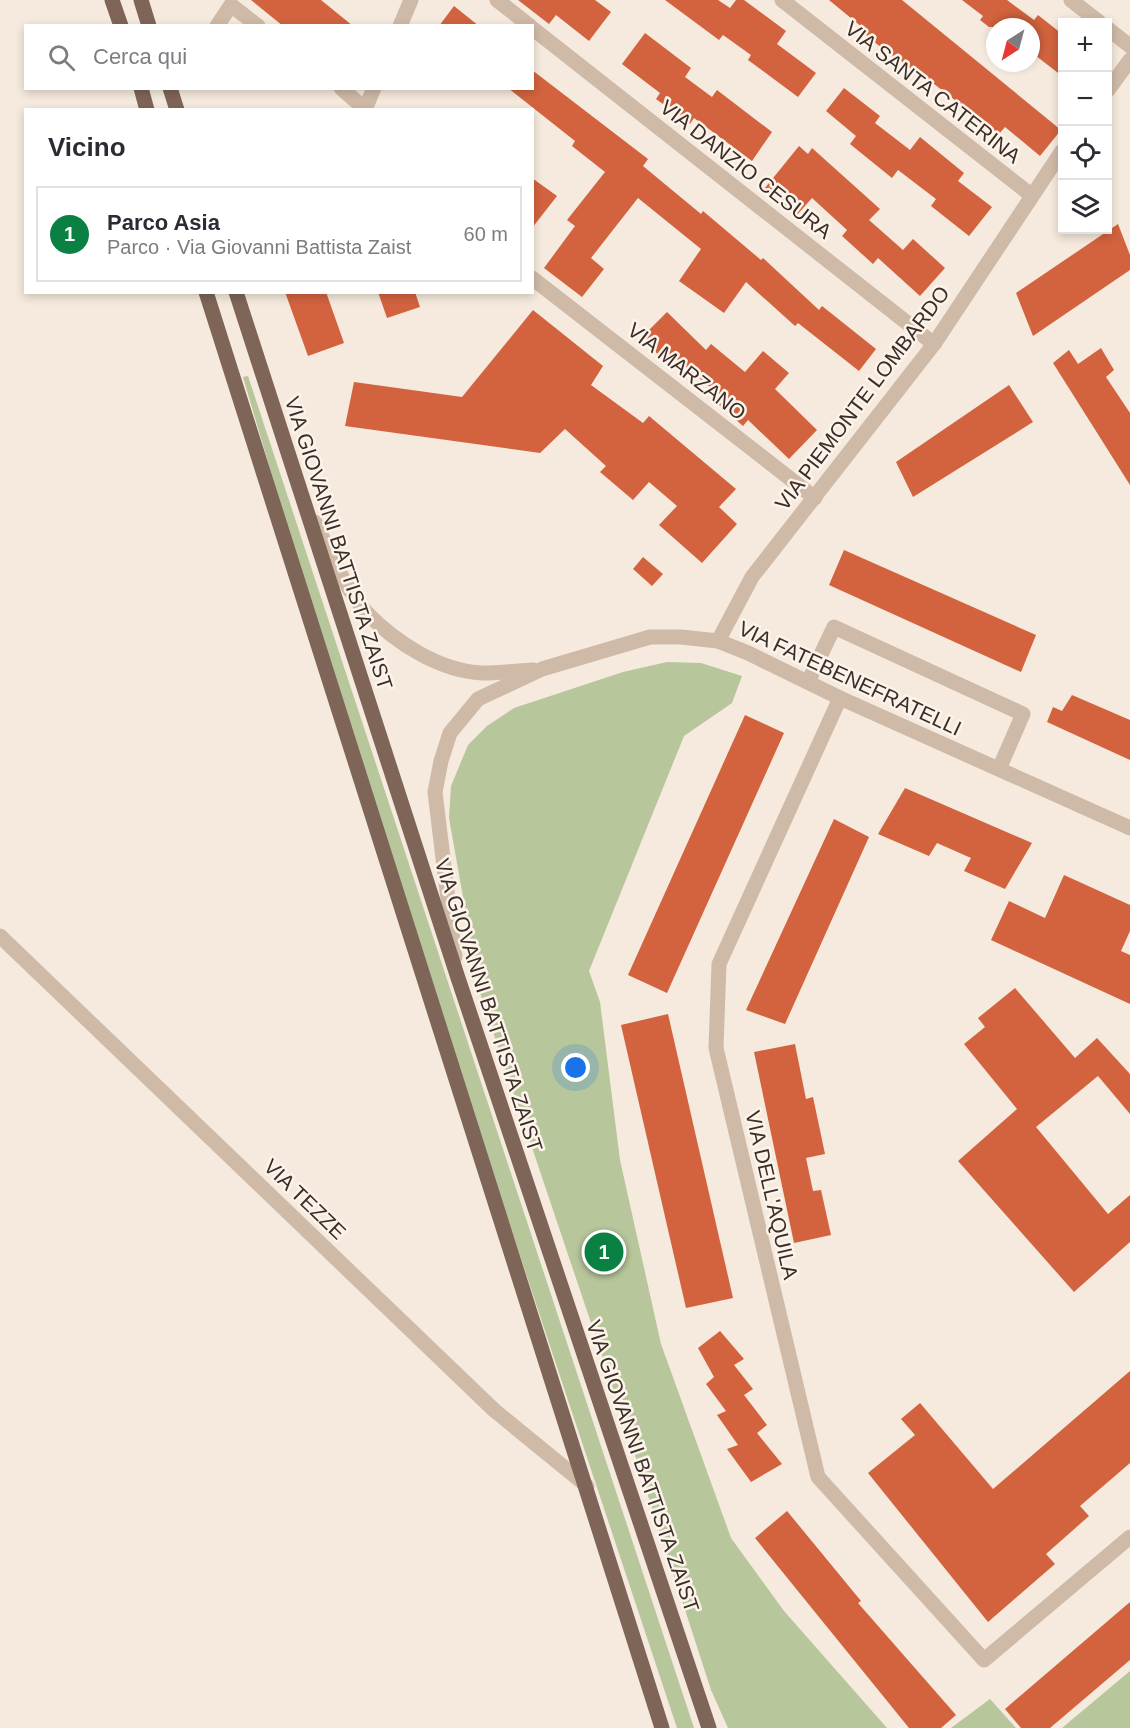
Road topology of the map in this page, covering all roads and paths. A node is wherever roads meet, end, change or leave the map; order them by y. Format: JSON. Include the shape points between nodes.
{"nodes":[{"id":1,"x":112,"y":0,"type":"edge"},
{"id":2,"x":141,"y":0,"type":"edge"},
{"id":3,"x":411,"y":0,"type":"edge"},
{"id":4,"x":497,"y":0,"type":"edge"},
{"id":5,"x":782,"y":0,"type":"edge"},
{"id":6,"x":1071,"y":0,"type":"edge"},
{"id":7,"x":1095,"y":18,"type":"edge"},
{"id":8,"x":119,"y":24,"type":"edge"},
{"id":9,"x":148,"y":24,"type":"edge"},
{"id":10,"x":218,"y":24,"type":"edge"},
{"id":11,"x":255,"y":24,"type":"edge"},
{"id":12,"x":401,"y":24,"type":"edge"},
{"id":13,"x":527,"y":24,"type":"edge"},
{"id":14,"x":534,"y":29,"type":"edge"},
{"id":15,"x":1112,"y":33,"type":"edge"},
{"id":16,"x":1130,"y":46,"type":"edge"},
{"id":17,"x":1130,"y":60,"type":"edge"},
{"id":18,"x":1112,"y":83,"type":"edge"},
{"id":19,"x":142,"y":90,"type":"edge"},
{"id":20,"x":171,"y":90,"type":"edge"},
{"id":21,"x":344,"y":90,"type":"edge"},
{"id":22,"x":373,"y":90,"type":"edge"},
{"id":23,"x":146,"y":108,"type":"edge"},
{"id":24,"x":176,"y":108,"type":"edge"},
{"id":25,"x":366,"y":108,"type":"edge"},
{"id":26,"x":1058,"y":157,"type":"edge"},
{"id":27,"x":1031,"y":195,"type":"junction"},
{"id":28,"x":534,"y":280,"type":"edge"},
{"id":29,"x":207,"y":294,"type":"edge"},
{"id":30,"x":237,"y":294,"type":"edge"},
{"id":31,"x":934,"y":344,"type":"junction"},
{"id":32,"x":301,"y":494,"type":"junction"},
{"id":33,"x":815,"y":498,"type":"junction"},
{"id":34,"x":718,"y":641,"type":"junction"},
{"id":35,"x":542,"y":669,"type":"junction"},
{"id":36,"x":808,"y":682,"type":"junction"},
{"id":37,"x":840,"y":698,"type":"junction"},
{"id":38,"x":999,"y":769,"type":"junction"},
{"id":39,"x":1130,"y":828,"type":"edge"},
{"id":40,"x":0,"y":936,"type":"edge"},
{"id":41,"x":458,"y":978,"type":"junction"},
{"id":42,"x":587,"y":1486,"type":"junction"},
{"id":43,"x":1130,"y":1537,"type":"edge"},
{"id":44,"x":662,"y":1728,"type":"edge"},
{"id":45,"x":709,"y":1728,"type":"edge"}],
"edges":[{"from":1,"to":8,"type":"main road"},
{"from":2,"to":9,"type":"main road"},
{"from":3,"to":12,"type":"street"},
{"from":4,"to":13,"type":"street","name":"VIA DANZIO CESURA"},
{"from":5,"to":27,"type":"street","name":"VIA SANTA CATERINA"},
{"from":6,"to":7,"type":"street"},
{"from":10,"to":11,"type":"street","via":[[231,5]]},
{"from":14,"to":31,"type":"street","name":"VIA DANZIO CESURA"},
{"from":15,"to":16,"type":"street"},
{"from":17,"to":18,"type":"street"},
{"from":19,"to":23,"type":"main road"},
{"from":20,"to":24,"type":"main road"},
{"from":21,"to":25,"type":"street"},
{"from":22,"to":25,"type":"street"},
{"from":26,"to":27,"type":"street","name":"VIA PIEMONTE LOMBARDO"},
{"from":27,"to":31,"type":"street","name":"VIA PIEMONTE LOMBARDO"},
{"from":28,"to":33,"type":"street","name":"VIA MARZANO"},
{"from":29,"to":42,"type":"main road"},
{"from":30,"to":32,"type":"main road","name":"VIA GIOVANNI BATTISTA ZAIST"},
{"from":31,"to":33,"type":"street","name":"VIA PIEMONTE LOMBARDO"},
{"from":32,"to":35,"type":"street","name":"VIA FATEBENEFRATELLI","via":[[343,576],[367,612],[408,646],[436,662],[481,673]]},
{"from":32,"to":41,"type":"main road","name":"VIA GIOVANNI BATTISTA ZAIST"},
{"from":33,"to":34,"type":"street","name":"VIA PIEMONTE LOMBARDO","via":[[752,577]]},
{"from":34,"to":35,"type":"street","name":"VIA FATEBENEFRATELLI","via":[[650,637]]},
{"from":34,"to":36,"type":"street","name":"VIA FATEBENEFRATELLI"},
{"from":35,"to":41,"type":"street","name":"VIA FATEBENEFRATELLI","via":[[478,699],[450,733],[441,761],[435,792]]},
{"from":36,"to":37,"type":"street","name":"VIA FATEBENEFRATELLI"},
{"from":36,"to":38,"type":"street","via":[[834,627],[1023,714]]},
{"from":37,"to":38,"type":"street","name":"VIA FATEBENEFRATELLI"},
{"from":37,"to":43,"type":"street","name":"VIA DELL'AQUILA","via":[[719,964],[716,1048],[818,1477],[984,1660]]},
{"from":38,"to":39,"type":"street","name":"VIA FATEBENEFRATELLI"},
{"from":40,"to":42,"type":"street","name":"VIA TEZZE","via":[[494,1410]]},
{"from":41,"to":45,"type":"main road","name":"VIA GIOVANNI BATTISTA ZAIST"},
{"from":42,"to":44,"type":"main road"}]}
